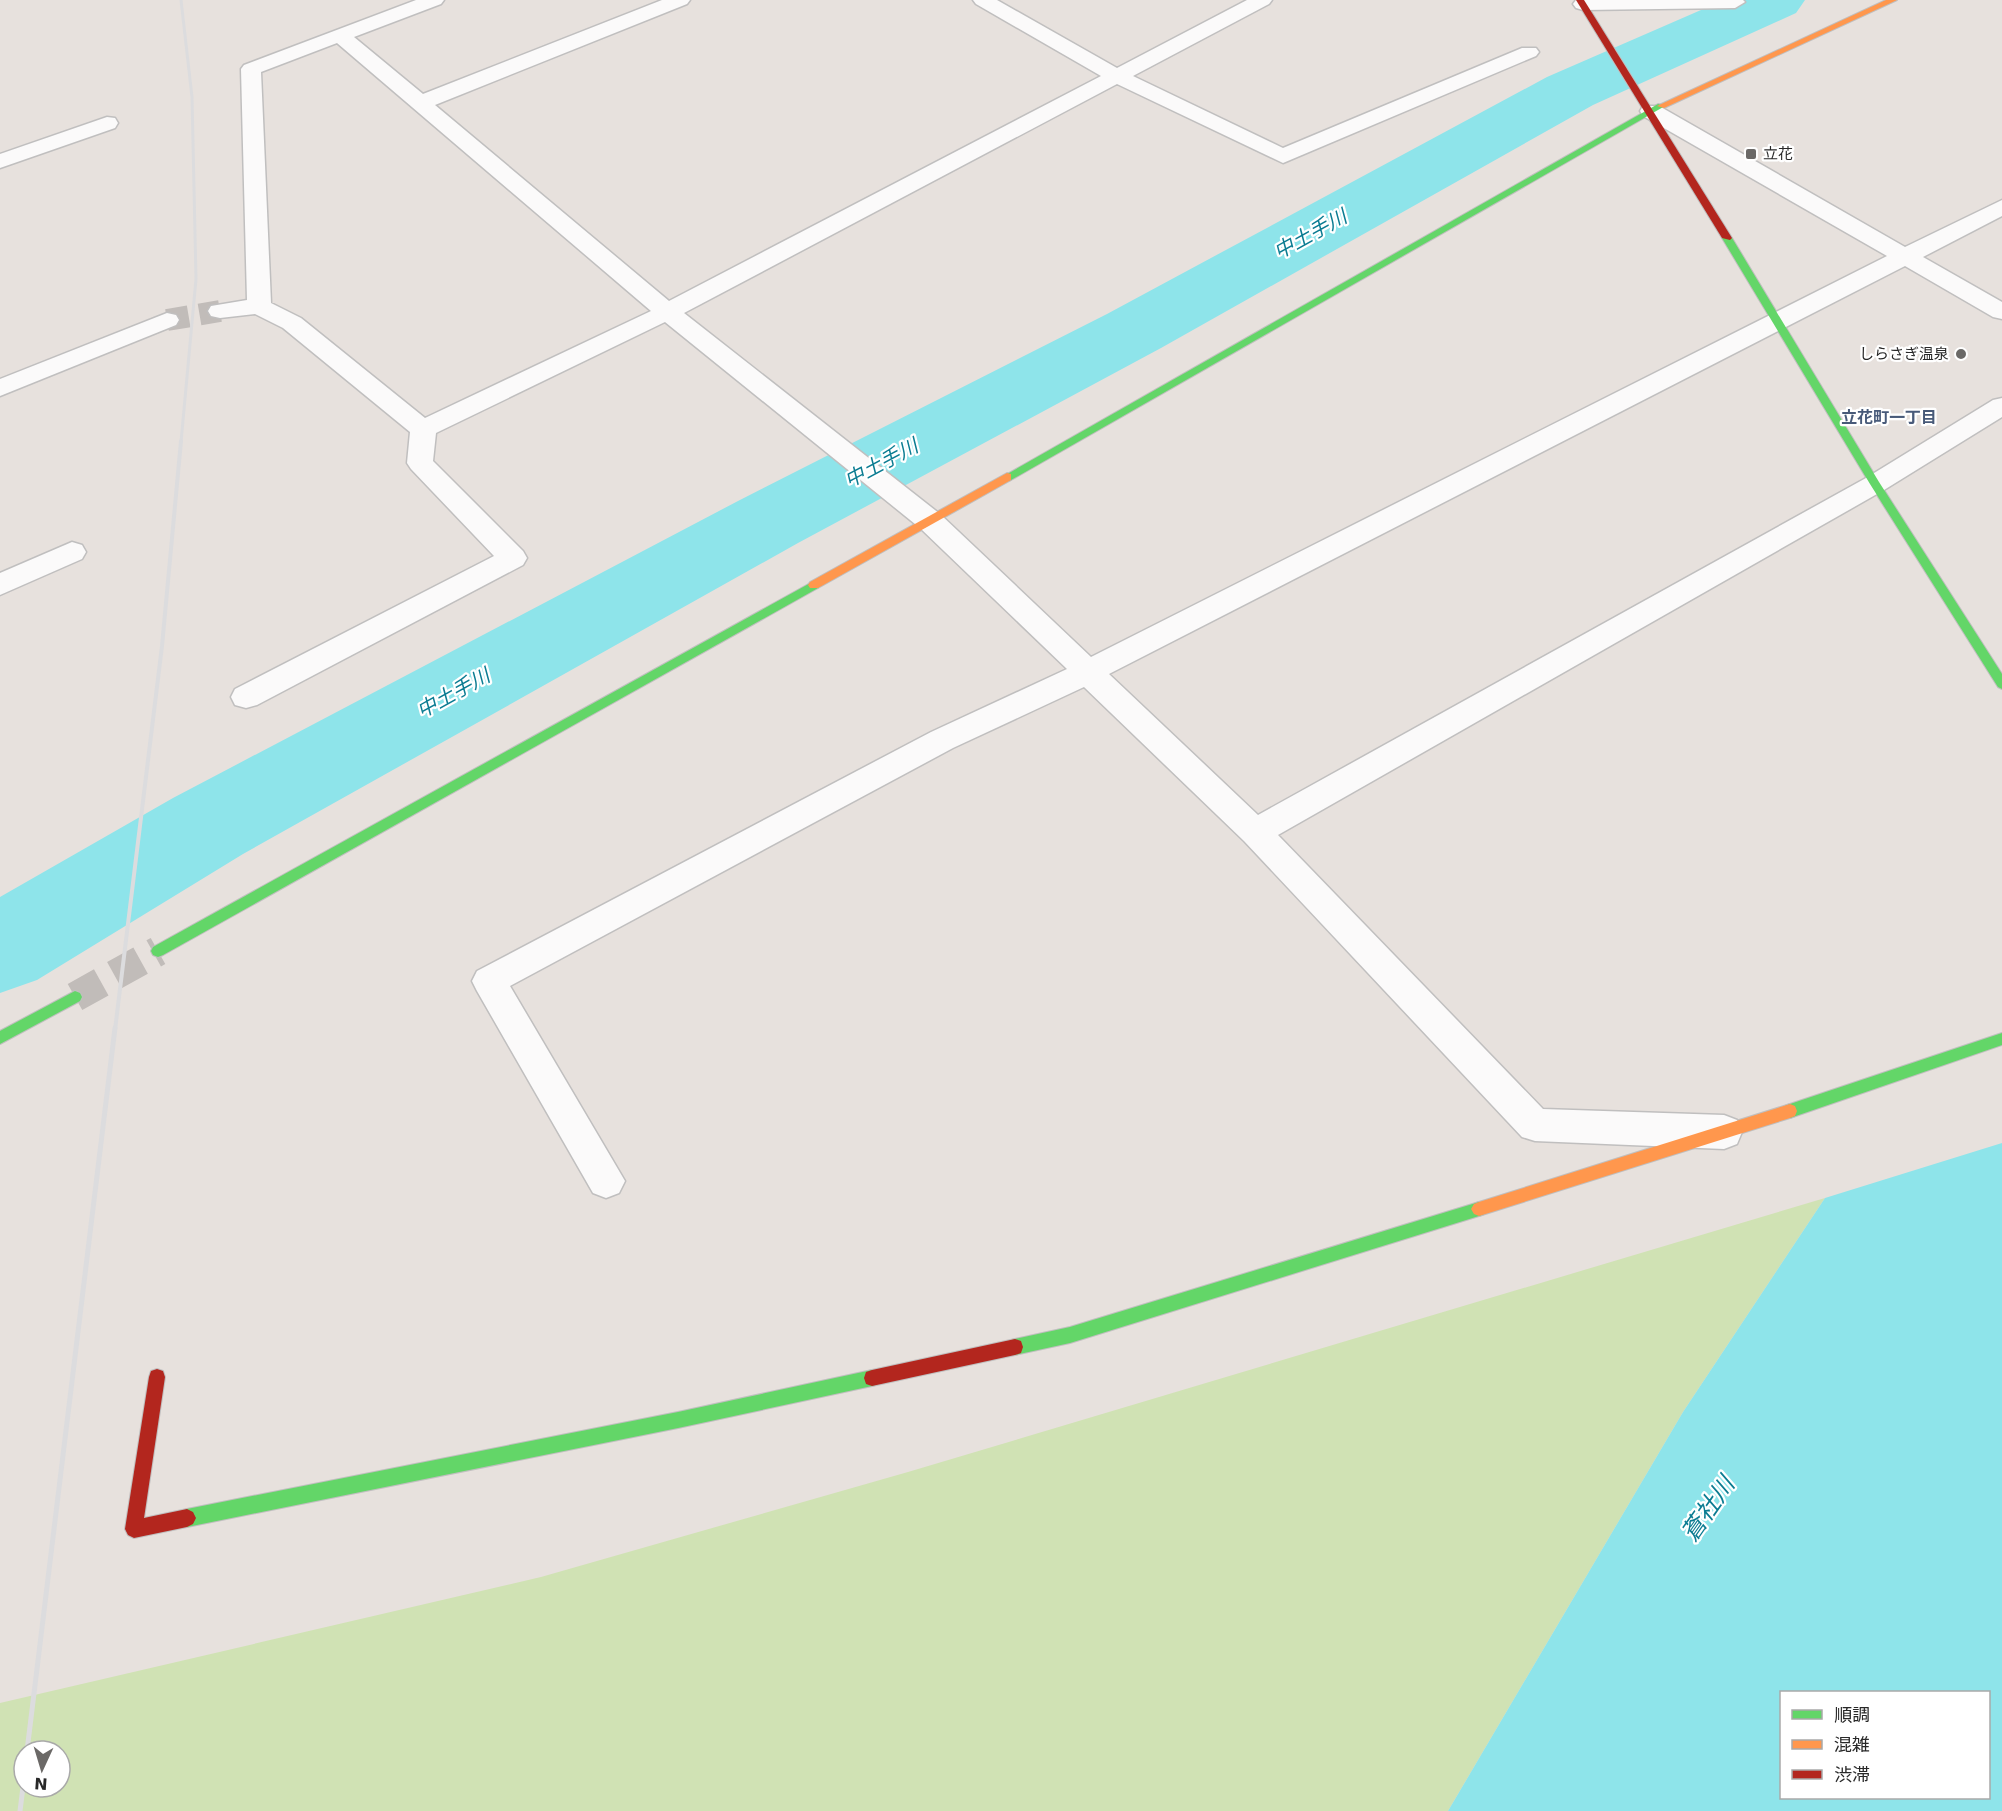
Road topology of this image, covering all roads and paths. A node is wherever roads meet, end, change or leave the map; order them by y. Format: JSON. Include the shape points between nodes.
{"nodes":[{"id":1,"x":434,"y":0,"type":"edge"},
{"id":2,"x":680,"y":0,"type":"edge"},
{"id":3,"x":983,"y":0,"type":"edge"},
{"id":4,"x":1262,"y":0,"type":"edge"},
{"id":5,"x":1893,"y":0,"type":"edge"},
{"id":6,"x":1582,"y":2,"type":"edge"},
{"id":7,"x":1735,"y":2,"type":"dead end"},
{"id":8,"x":341,"y":36,"type":"junction"},
{"id":9,"x":1529,"y":52,"type":"dead end"},
{"id":10,"x":1116,"y":76,"type":"junction"},
{"id":11,"x":420,"y":103,"type":"junction"},
{"id":12,"x":1648,"y":107,"type":"junction"},
{"id":13,"x":107,"y":123,"type":"dead end"},
{"id":14,"x":0,"y":161,"type":"edge"},
{"id":15,"x":2002,"y":207,"type":"edge"},
{"id":16,"x":1903,"y":257,"type":"junction"},
{"id":17,"x":258,"y":306,"type":"junction"},
{"id":18,"x":220,"y":311,"type":"tunnel mouth"},
{"id":19,"x":667,"y":312,"type":"junction"},
{"id":20,"x":2002,"y":312,"type":"edge"},
{"id":21,"x":167,"y":320,"type":"tunnel mouth"},
{"id":22,"x":1777,"y":320,"type":"junction"},
{"id":23,"x":0,"y":388,"type":"edge"},
{"id":24,"x":2002,"y":406,"type":"edge"},
{"id":25,"x":423,"y":429,"type":"junction"},
{"id":26,"x":1875,"y":484,"type":"junction"},
{"id":27,"x":930,"y":521,"type":"junction"},
{"id":28,"x":72,"y":552,"type":"dead end"},
{"id":29,"x":0,"y":585,"type":"edge"},
{"id":30,"x":1086,"y":673,"type":"junction"},
{"id":31,"x":2002,"y":684,"type":"edge"},
{"id":32,"x":246,"y":697,"type":"dead end"},
{"id":33,"x":1255,"y":832,"type":"junction"},
{"id":34,"x":158,"y":951,"type":"tunnel mouth"},
{"id":35,"x":75,"y":997,"type":"tunnel mouth"},
{"id":36,"x":0,"y":1038,"type":"edge"},
{"id":37,"x":2002,"y":1039,"type":"edge"},
{"id":38,"x":1730,"y":1132,"type":"junction"},
{"id":39,"x":606,"y":1181,"type":"dead end"},
{"id":40,"x":157,"y":1377,"type":"dead end"}],
"edges":[{"from":1,"to":8,"type":"street"},
{"from":2,"to":11,"type":"street"},
{"from":3,"to":10,"type":"street"},
{"from":4,"to":10,"type":"street"},
{"from":5,"to":12,"type":"street"},
{"from":6,"to":7,"type":"street"},
{"from":6,"to":12,"type":"street"},
{"from":8,"to":11,"type":"street"},
{"from":8,"to":17,"type":"street","via":[[251,69]]},
{"from":9,"to":10,"type":"street","via":[[1283,156]]},
{"from":10,"to":19,"type":"street"},
{"from":11,"to":19,"type":"street"},
{"from":12,"to":16,"type":"street"},
{"from":12,"to":22,"type":"street"},
{"from":12,"to":27,"type":"street"},
{"from":13,"to":14,"type":"street"},
{"from":15,"to":16,"type":"street"},
{"from":16,"to":20,"type":"street"},
{"from":16,"to":22,"type":"street"},
{"from":17,"to":18,"type":"street"},
{"from":17,"to":25,"type":"street","via":[[292,323]]},
{"from":19,"to":25,"type":"street"},
{"from":19,"to":27,"type":"street"},
{"from":21,"to":23,"type":"street"},
{"from":22,"to":26,"type":"street"},
{"from":22,"to":30,"type":"street"},
{"from":24,"to":26,"type":"street"},
{"from":25,"to":32,"type":"street","via":[[420,463],[513,558]]},
{"from":26,"to":31,"type":"street"},
{"from":26,"to":33,"type":"street"},
{"from":27,"to":30,"type":"street"},
{"from":27,"to":34,"type":"street"},
{"from":28,"to":29,"type":"street"},
{"from":30,"to":33,"type":"street"},
{"from":30,"to":39,"type":"street","via":[[942,740],[489,981]]},
{"from":33,"to":38,"type":"street","via":[[1535,1125]]},
{"from":35,"to":36,"type":"street"},
{"from":37,"to":38,"type":"street"},
{"from":38,"to":40,"type":"street","via":[[1070,1335],[666,1423],[134,1529]]}]}
